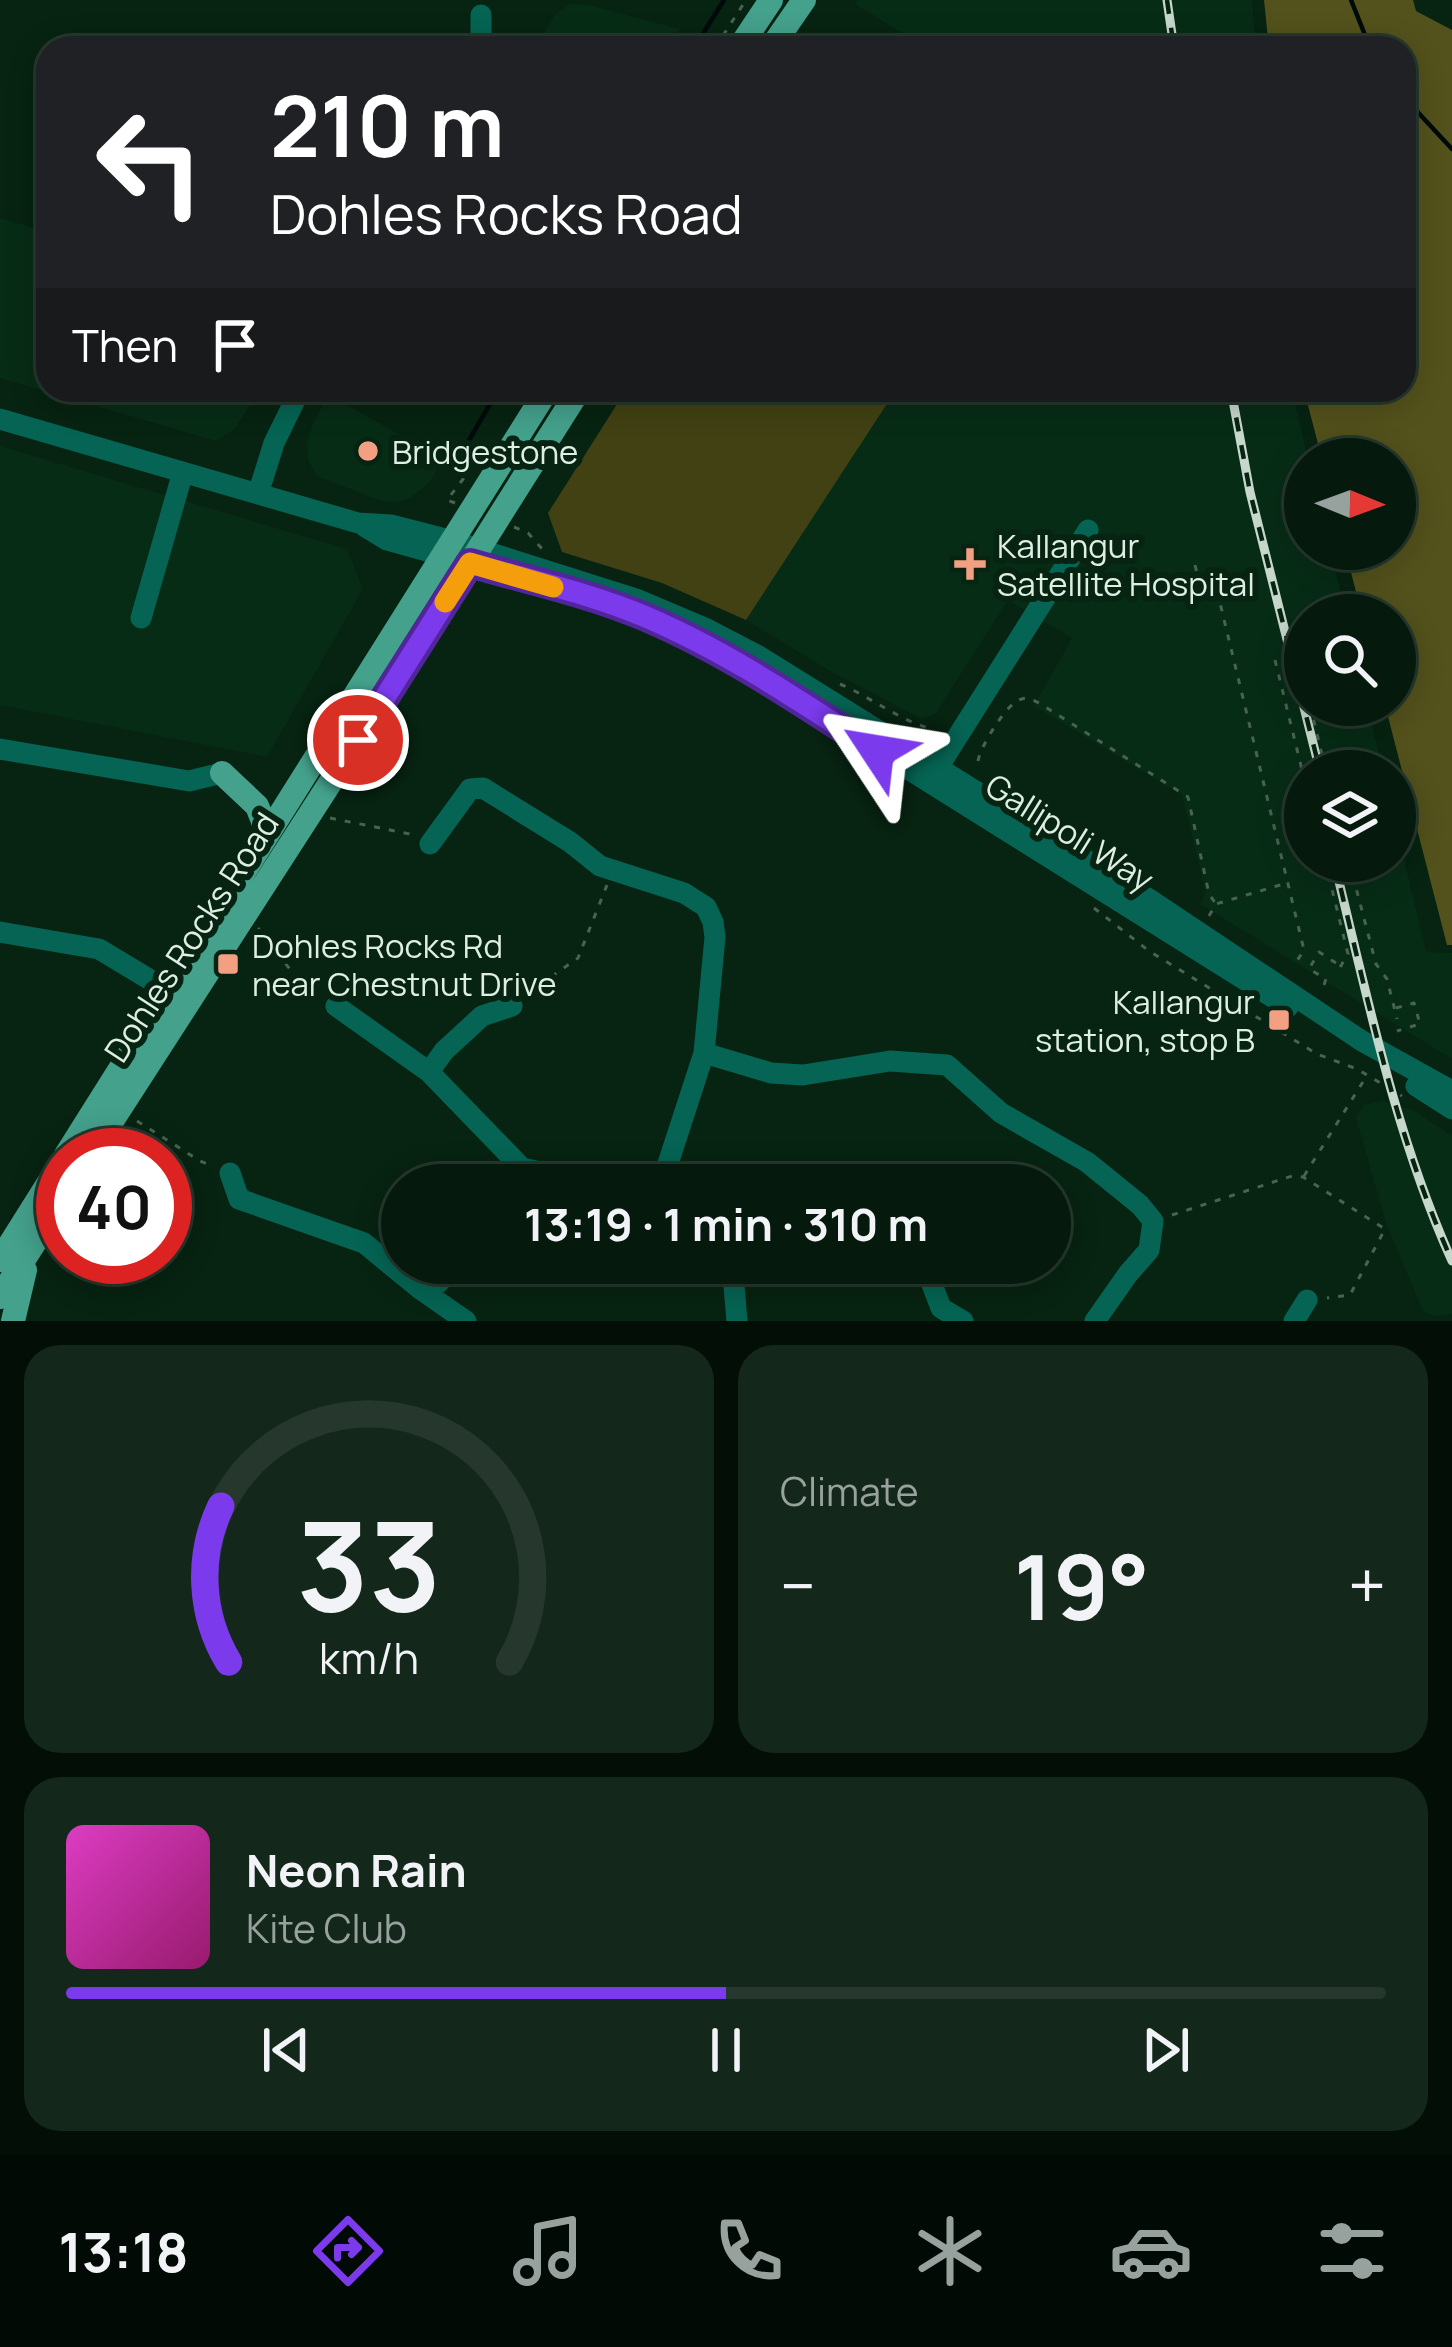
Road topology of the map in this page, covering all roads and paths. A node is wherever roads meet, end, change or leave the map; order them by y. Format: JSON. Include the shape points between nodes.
{"nodes":[{"id":1,"x":746,"y":0,"type":"edge"},
{"id":2,"x":772,"y":0,"type":"edge"},
{"id":3,"x":804,"y":0,"type":"edge"},
{"id":4,"x":481,"y":15,"type":"dead end"},
{"id":5,"x":482,"y":36,"type":"edge"},
{"id":6,"x":723,"y":36,"type":"edge"},
{"id":7,"x":748,"y":36,"type":"edge"},
{"id":8,"x":779,"y":36,"type":"edge"},
{"id":9,"x":294,"y":402,"type":"edge"},
{"id":10,"x":540,"y":402,"type":"edge"},
{"id":11,"x":571,"y":402,"type":"edge"},
{"id":12,"x":0,"y":418,"type":"edge"},
{"id":13,"x":491,"y":441,"type":"dead end"},
{"id":14,"x":183,"y":472,"type":"junction"},
{"id":15,"x":258,"y":494,"type":"junction"},
{"id":16,"x":453,"y":502,"type":"dead end"},
{"id":17,"x":1088,"y":530,"type":"dead end"},
{"id":18,"x":448,"y":549,"type":"junction"},
{"id":19,"x":474,"y":556,"type":"junction"},
{"id":20,"x":1195,"y":565,"type":"dead end"},
{"id":21,"x":140,"y":618,"type":"dead end"},
{"id":22,"x":1274,"y":660,"type":"dead end"},
{"id":23,"x":0,"y":749,"type":"edge"},
{"id":24,"x":1297,"y":750,"type":"edge"},
{"id":25,"x":978,"y":761,"type":"dead end"},
{"id":26,"x":222,"y":773,"type":"joint"},
{"id":27,"x":933,"y":775,"type":"junction"},
{"id":28,"x":328,"y":818,"type":"dead end"},
{"id":29,"x":268,"y":834,"type":"junction"},
{"id":30,"x":430,"y":844,"type":"joint"},
{"id":31,"x":613,"y":871,"type":"junction"},
{"id":32,"x":1330,"y":882,"type":"edge"},
{"id":33,"x":1355,"y":882,"type":"edge"},
{"id":34,"x":1289,"y":883,"type":"junction"},
{"id":35,"x":1086,"y":902,"type":"dead end"},
{"id":36,"x":1216,"y":904,"type":"junction"},
{"id":37,"x":1209,"y":916,"type":"dead end"},
{"id":38,"x":256,"y":927,"type":"dead end"},
{"id":39,"x":0,"y":932,"type":"edge"},
{"id":40,"x":1341,"y":966,"type":"junction"},
{"id":41,"x":1293,"y":967,"type":"dead end"},
{"id":42,"x":1336,"y":974,"type":"dead end"},
{"id":43,"x":1324,"y":985,"type":"dead end"},
{"id":44,"x":178,"y":996,"type":"junction"},
{"id":45,"x":336,"y":1006,"type":"joint"},
{"id":46,"x":512,"y":1006,"type":"joint"},
{"id":47,"x":1394,"y":1009,"type":"junction"},
{"id":48,"x":1397,"y":1019,"type":"dead end"},
{"id":49,"x":1397,"y":1031,"type":"dead end"},
{"id":50,"x":704,"y":1053,"type":"junction"},
{"id":51,"x":429,"y":1072,"type":"junction"},
{"id":52,"x":1368,"y":1075,"type":"junction"},
{"id":53,"x":1452,"y":1091,"type":"edge"},
{"id":54,"x":1415,"y":1104,"type":"dead end"},
{"id":55,"x":1452,"y":1109,"type":"edge"},
{"id":56,"x":137,"y":1121,"type":"dead end"},
{"id":57,"x":85,"y":1128,"type":"edge"},
{"id":58,"x":105,"y":1128,"type":"edge"},
{"id":59,"x":506,"y":1164,"type":"edge"},
{"id":60,"x":668,"y":1164,"type":"edge"},
{"id":61,"x":230,"y":1173,"type":"joint"},
{"id":62,"x":1303,"y":1177,"type":"junction"},
{"id":63,"x":36,"y":1202,"type":"edge"},
{"id":64,"x":1153,"y":1221,"type":"junction"},
{"id":65,"x":36,"y":1240,"type":"edge"},
{"id":66,"x":33,"y":1245,"type":"junction"},
{"id":67,"x":0,"y":1260,"type":"edge"},
{"id":68,"x":436,"y":1284,"type":"edge"},
{"id":69,"x":734,"y":1284,"type":"edge"},
{"id":70,"x":932,"y":1284,"type":"edge"},
{"id":71,"x":420,"y":1289,"type":"junction"},
{"id":72,"x":0,"y":1297,"type":"edge"},
{"id":73,"x":1307,"y":1300,"type":"joint"},
{"id":74,"x":13,"y":1321,"type":"edge"},
{"id":75,"x":466,"y":1321,"type":"edge"},
{"id":76,"x":737,"y":1321,"type":"edge"},
{"id":77,"x":963,"y":1321,"type":"edge"},
{"id":78,"x":1095,"y":1321,"type":"edge"},
{"id":79,"x":1294,"y":1321,"type":"edge"}],
"edges":[{"from":1,"to":6,"type":"path"},
{"from":2,"to":7,"type":"main road"},
{"from":3,"to":8,"type":"main road"},
{"from":4,"to":5,"type":"street"},
{"from":9,"to":15,"type":"street"},
{"from":10,"to":18,"type":"main road","name":"Dohles Rocks Road"},
{"from":11,"to":19,"type":"main road","name":"Dohles Rocks Road"},
{"from":12,"to":14,"type":"street","name":"Gallipoli Way"},
{"from":13,"to":16,"type":"path","via":[[447,500]]},
{"from":14,"to":15,"type":"street","name":"Gallipoli Way"},
{"from":14,"to":21,"type":"street"},
{"from":15,"to":18,"type":"street","name":"Gallipoli Way","via":[[392,525]]},
{"from":17,"to":27,"type":"street"},
{"from":18,"to":19,"type":"street","name":"Gallipoli Way"},
{"from":18,"to":29,"type":"main road","name":"Dohles Rocks Road"},
{"from":19,"to":27,"type":"street","name":"Gallipoli Way","via":[[687,636]]},
{"from":19,"to":44,"type":"main road","name":"Dohles Rocks Road"},
{"from":20,"to":34,"type":"path","via":[[1198,577],[1214,574]]},
{"from":22,"to":24,"type":"path"},
{"from":23,"to":26,"type":"street","via":[[189,782]]},
{"from":25,"to":36,"type":"path","via":[[1014,701],[1039,703],[1188,797]]},
{"from":26,"to":29,"type":"main road","via":[[256,806]]},
{"from":27,"to":53,"type":"street","name":"Gallipoli Way"},
{"from":27,"to":55,"type":"street","name":"Gallipoli Way"},
{"from":28,"to":30,"type":"path","via":[[409,832]]},
{"from":29,"to":44,"type":"main road","name":"Dohles Rocks Road"},
{"from":30,"to":31,"type":"street","via":[[470,789],[483,788]]},
{"from":31,"to":46,"type":"path","via":[[578,958]]},
{"from":31,"to":50,"type":"street","via":[[706,907],[715,937]]},
{"from":32,"to":40,"type":"path","via":[[1348,954]]},
{"from":33,"to":47,"type":"path"},
{"from":34,"to":36,"type":"path"},
{"from":34,"to":41,"type":"path","via":[[1304,950]]},
{"from":35,"to":52,"type":"path","via":[[1149,951],[1317,1054]]},
{"from":36,"to":37,"type":"path"},
{"from":38,"to":45,"type":"path","via":[[306,990]]},
{"from":39,"to":44,"type":"street","via":[[99,949]]},
{"from":40,"to":42,"type":"path"},
{"from":40,"to":43,"type":"path","via":[[1318,952],[1310,969]]},
{"from":44,"to":57,"type":"main road","name":"Dohles Rocks Road"},
{"from":44,"to":58,"type":"main road","name":"Dohles Rocks Road"},
{"from":45,"to":51,"type":"street"},
{"from":46,"to":51,"type":"street","via":[[482,1016]]},
{"from":47,"to":48,"type":"path"},
{"from":47,"to":49,"type":"path","via":[[1414,1004],[1420,1024]]},
{"from":50,"to":60,"type":"street"},
{"from":50,"to":64,"type":"street","via":[[803,1076],[890,1061],[947,1065],[1001,1113],[1087,1162]]},
{"from":51,"to":59,"type":"street"},
{"from":52,"to":54,"type":"path"},
{"from":52,"to":62,"type":"path"},
{"from":56,"to":61,"type":"path"},
{"from":61,"to":71,"type":"street","via":[[239,1199],[364,1243]]},
{"from":62,"to":64,"type":"path"},
{"from":62,"to":73,"type":"path","via":[[1385,1229],[1350,1295]]},
{"from":63,"to":67,"type":"main road","name":"Dohles Rocks Road"},
{"from":64,"to":78,"type":"street","via":[[1149,1250]]},
{"from":65,"to":66,"type":"main road"},
{"from":66,"to":72,"type":"main road"},
{"from":66,"to":74,"type":"main road"},
{"from":68,"to":71,"type":"street"},
{"from":69,"to":76,"type":"street"},
{"from":70,"to":77,"type":"street","via":[[941,1307]]},
{"from":71,"to":75,"type":"street"},
{"from":73,"to":79,"type":"street"}]}
